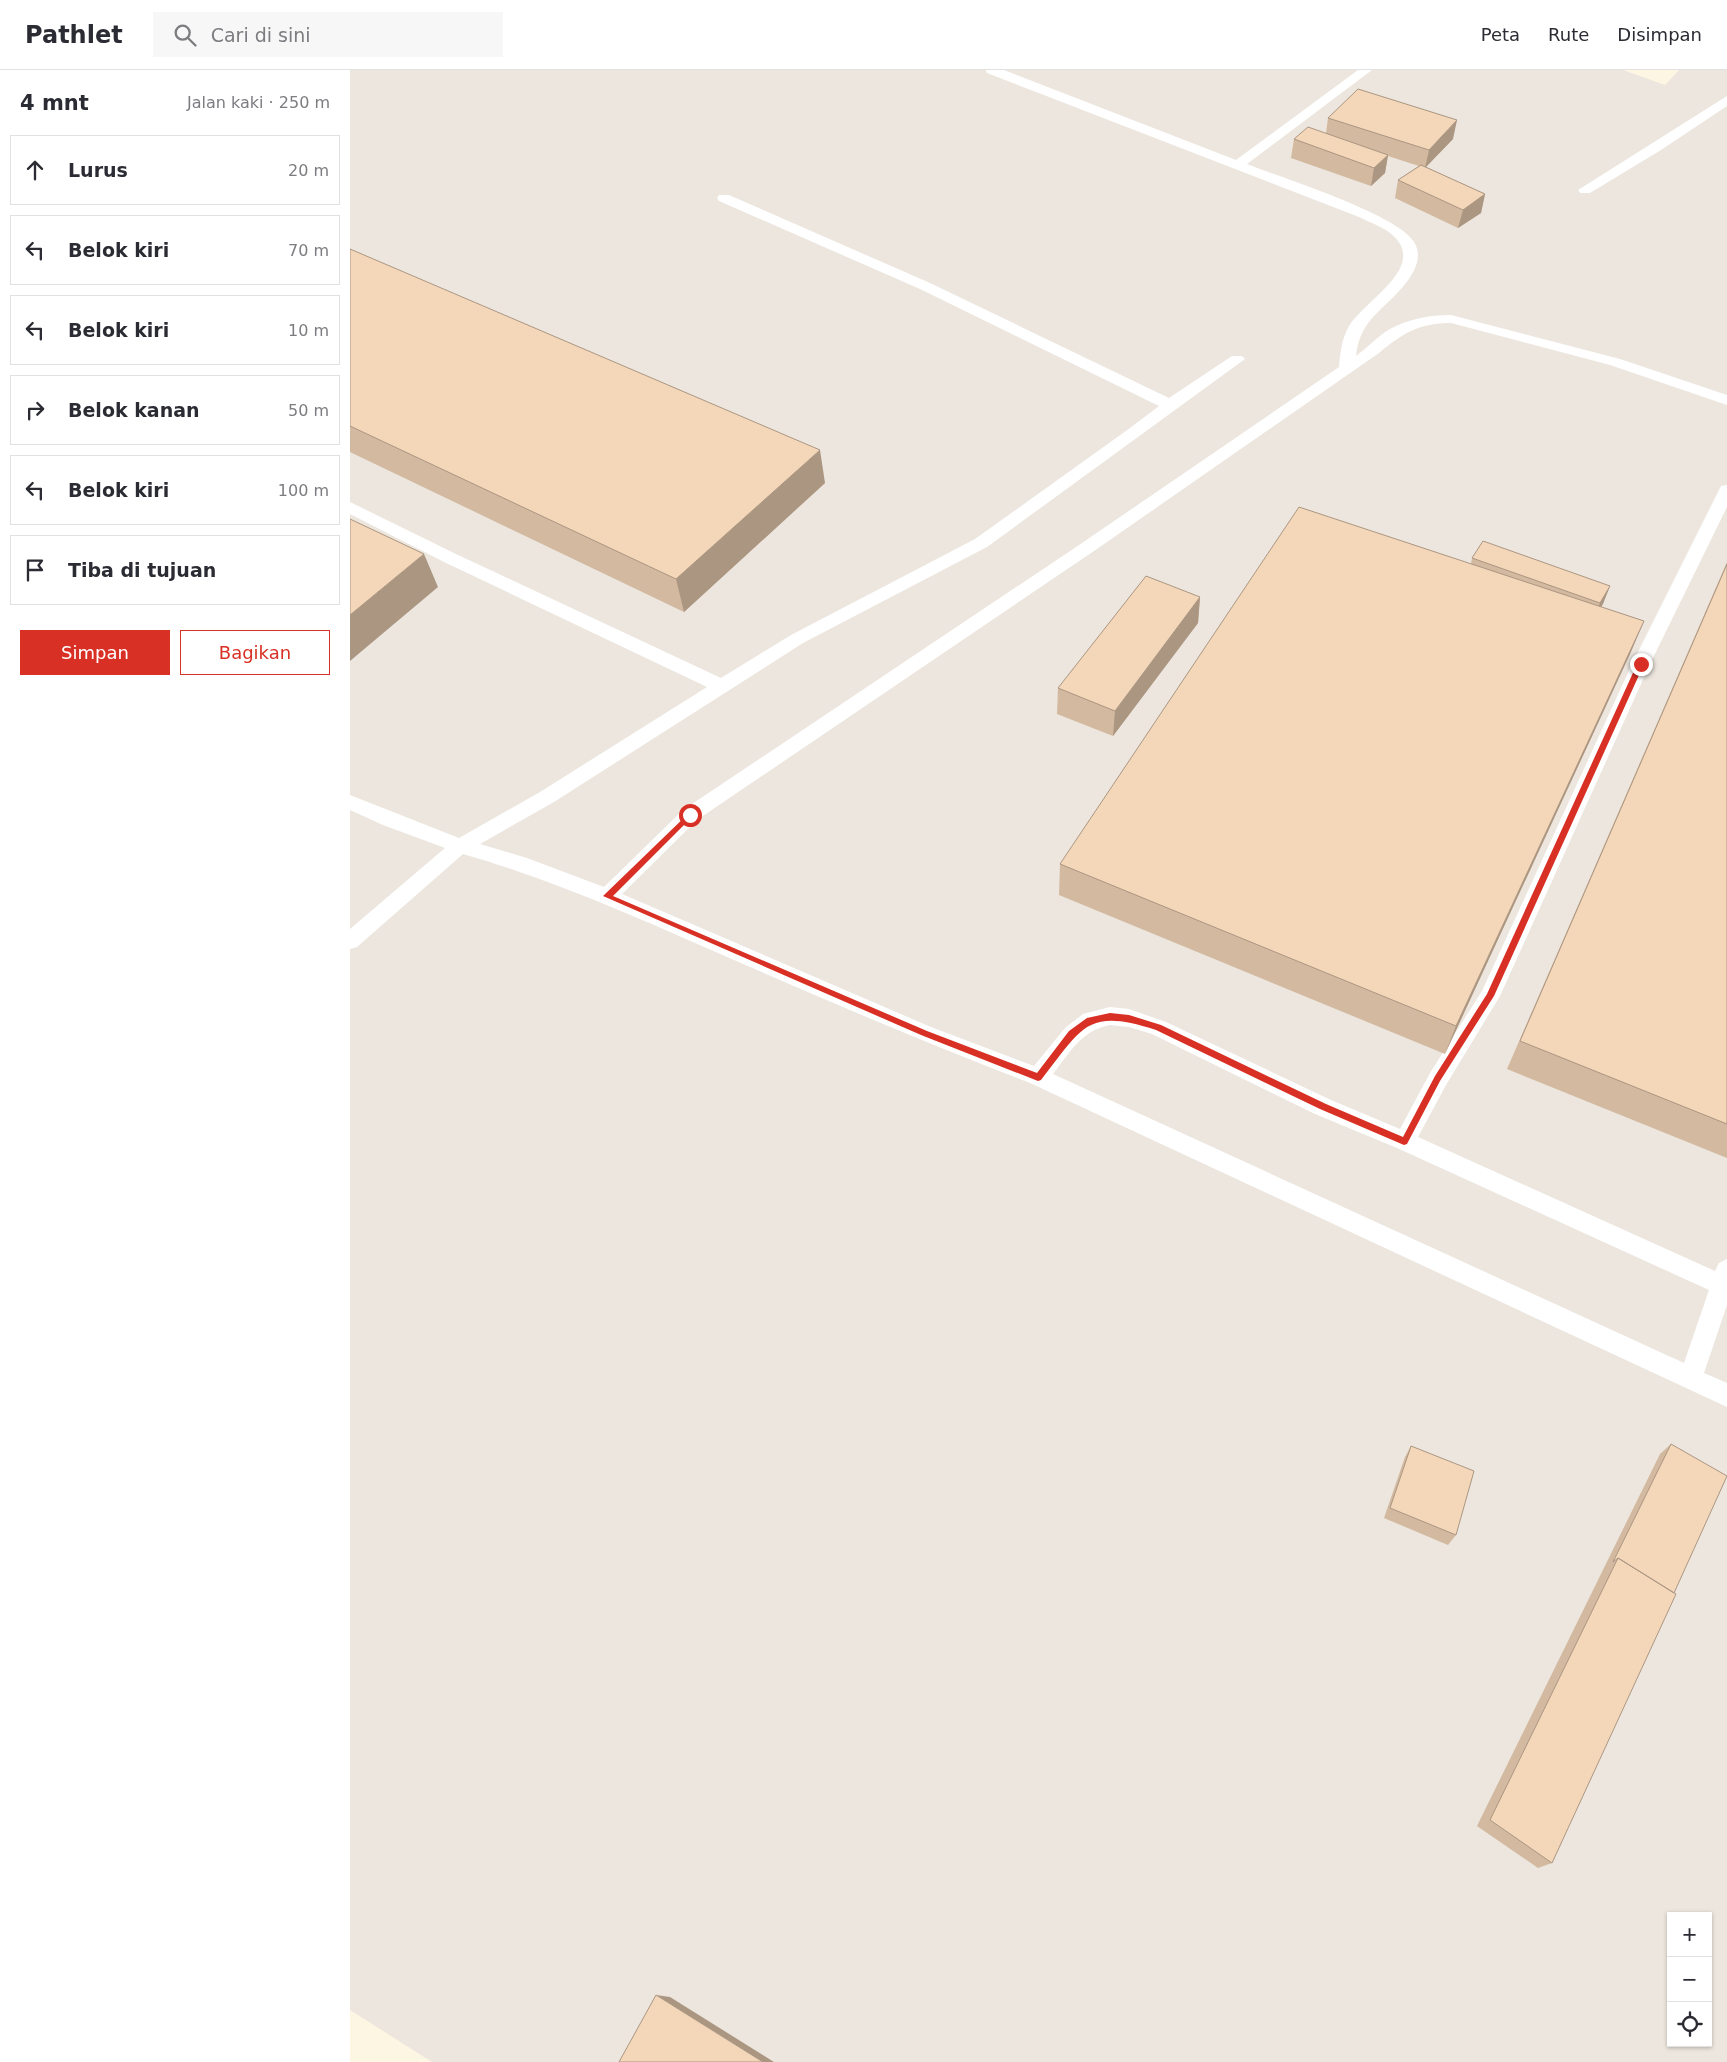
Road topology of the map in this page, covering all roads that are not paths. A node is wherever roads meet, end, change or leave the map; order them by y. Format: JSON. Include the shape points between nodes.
{"nodes":[{"id":1,"x":992,"y":70,"type":"edge"},
{"id":2,"x":1366,"y":70,"type":"edge"},
{"id":3,"x":1727,"y":100,"type":"edge"},
{"id":4,"x":1237,"y":165,"type":"junction"},
{"id":5,"x":1585,"y":190,"type":"dead end"},
{"id":6,"x":724,"y":198,"type":"dead end"},
{"id":7,"x":1237,"y":359,"type":"dead end"},
{"id":8,"x":1347,"y":368,"type":"junction"},
{"id":9,"x":1727,"y":400,"type":"edge"},
{"id":10,"x":1170,"y":405,"type":"junction"},
{"id":11,"x":1727,"y":490,"type":"edge"},
{"id":12,"x":350,"y":507,"type":"edge"},
{"id":13,"x":721,"y":686,"type":"junction"},
{"id":14,"x":350,"y":802,"type":"edge"},
{"id":15,"x":460,"y":846,"type":"junction"},
{"id":16,"x":607,"y":896,"type":"junction"},
{"id":17,"x":350,"y":941,"type":"edge"},
{"id":18,"x":1038,"y":1077,"type":"junction"},
{"id":19,"x":1404,"y":1141,"type":"junction"},
{"id":20,"x":1724,"y":1277,"type":"edge"},
{"id":21,"x":1691,"y":1377,"type":"junction"},
{"id":22,"x":1727,"y":1395,"type":"edge"}],
"edges":[{"from":1,"to":4,"type":"lane"},
{"from":2,"to":4,"type":"lane"},
{"from":3,"to":5,"type":"lane"},
{"from":4,"to":8,"type":"lane","via":[[1364,214],[1396,230],[1409,248],[1413,258],[1408,272],[1356,326],[1350,341]]},
{"from":6,"to":10,"type":"lane","via":[[925,286]]},
{"from":7,"to":10,"type":"lane"},
{"from":8,"to":9,"type":"lane","via":[[1394,333],[1416,323],[1451,319],[1615,362]]},
{"from":8,"to":16,"type":"lane","via":[[690,815]]},
{"from":10,"to":13,"type":"lane","via":[[981,543],[796,640]]},
{"from":11,"to":19,"type":"lane","via":[[1641,664],[1490,996]]},
{"from":12,"to":13,"type":"lane"},
{"from":13,"to":15,"type":"lane","via":[[547,797]]},
{"from":14,"to":15,"type":"lane"},
{"from":15,"to":16,"type":"lane","via":[[520,863]]},
{"from":15,"to":17,"type":"lane"},
{"from":16,"to":18,"type":"lane","via":[[924,1033]]},
{"from":18,"to":19,"type":"lane","via":[[1072,1034],[1090,1020],[1110,1016],[1129,1018],[1159,1028]]},
{"from":18,"to":21,"type":"lane"},
{"from":19,"to":20,"type":"lane"},
{"from":20,"to":21,"type":"lane"},
{"from":21,"to":22,"type":"lane"}]}
